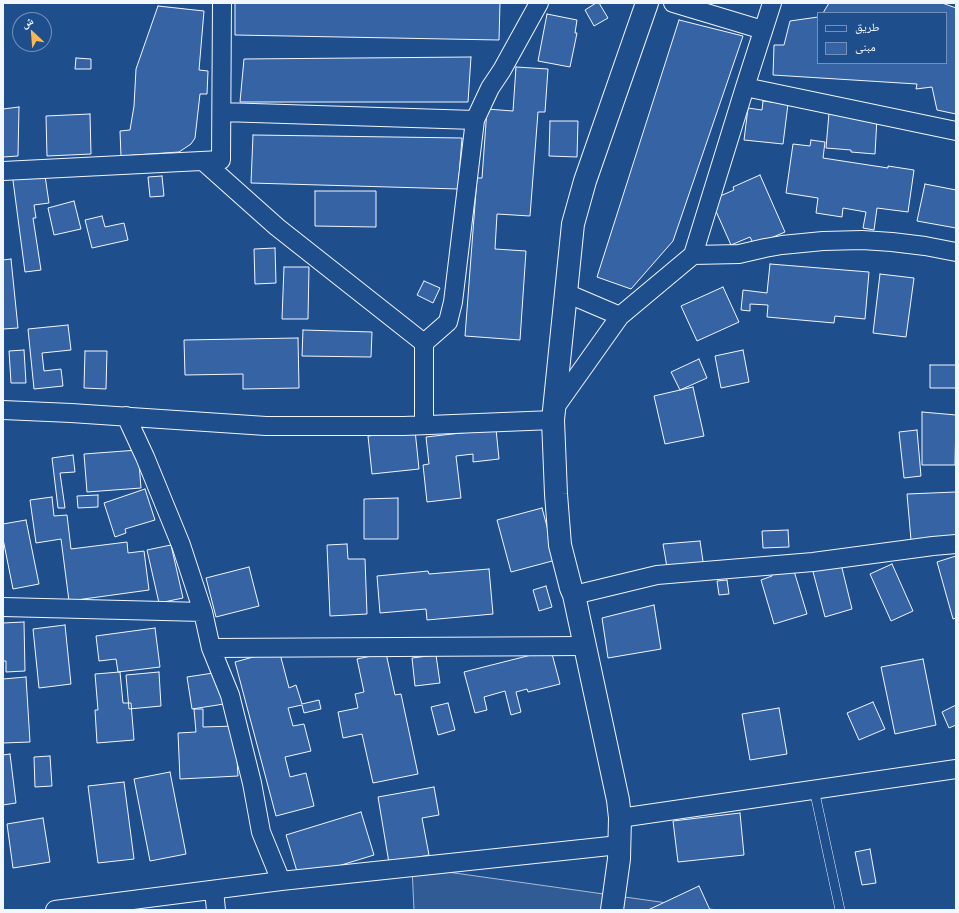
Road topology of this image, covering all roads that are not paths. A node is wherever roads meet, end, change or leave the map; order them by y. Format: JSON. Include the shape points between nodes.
{"nodes":[{"id":1,"x":222,"y":3,"type":"edge"},
{"id":2,"x":539,"y":3,"type":"edge"},
{"id":3,"x":647,"y":3,"type":"edge"},
{"id":4,"x":673,"y":3,"type":"edge"},
{"id":5,"x":772,"y":3,"type":"edge"},
{"id":6,"x":763,"y":30,"type":"junction"},
{"id":7,"x":745,"y":87,"type":"junction"},
{"id":8,"x":222,"y":112,"type":"junction"},
{"id":9,"x":476,"y":120,"type":"junction"},
{"id":10,"x":956,"y":131,"type":"edge"},
{"id":11,"x":203,"y":161,"type":"junction"},
{"id":12,"x":3,"y":171,"type":"edge"},
{"id":13,"x":956,"y":252,"type":"edge"},
{"id":14,"x":693,"y":255,"type":"junction"},
{"id":15,"x":566,"y":294,"type":"junction"},
{"id":16,"x":620,"y":316,"type":"junction"},
{"id":17,"x":424,"y":344,"type":"junction"},
{"id":18,"x":3,"y":410,"type":"edge"},
{"id":19,"x":554,"y":415,"type":"junction"},
{"id":20,"x":126,"y":416,"type":"junction"},
{"id":21,"x":424,"y":425,"type":"junction"},
{"id":22,"x":956,"y":544,"type":"edge"},
{"id":23,"x":574,"y":595,"type":"junction"},
{"id":24,"x":3,"y":607,"type":"edge"},
{"id":25,"x":203,"y":612,"type":"junction"},
{"id":26,"x":585,"y":646,"type":"junction"},
{"id":27,"x":211,"y":648,"type":"junction"},
{"id":28,"x":956,"y":769,"type":"edge"},
{"id":29,"x":814,"y":789,"type":"junction"},
{"id":30,"x":620,"y":818,"type":"junction"},
{"id":31,"x":619,"y":845,"type":"junction"},
{"id":32,"x":281,"y":881,"type":"junction"},
{"id":33,"x":214,"y":890,"type":"junction"},
{"id":34,"x":55,"y":910,"type":"edge"},
{"id":35,"x":216,"y":910,"type":"edge"},
{"id":36,"x":612,"y":910,"type":"edge"},
{"id":37,"x":840,"y":910,"type":"edge"}],
"edges":[{"from":1,"to":8,"type":"street"},
{"from":2,"to":9,"type":"street","via":[[490,88]]},
{"from":3,"to":15,"type":"main road","via":[[583,188],[573,224]]},
{"from":4,"to":6,"type":"street"},
{"from":5,"to":6,"type":"street"},
{"from":6,"to":7,"type":"street"},
{"from":7,"to":10,"type":"street"},
{"from":7,"to":14,"type":"street"},
{"from":8,"to":9,"type":"street"},
{"from":8,"to":11,"type":"street","via":[[221,160]]},
{"from":9,"to":17,"type":"street","via":[[453,302],[448,322]]},
{"from":11,"to":12,"type":"street"},
{"from":11,"to":17,"type":"street","via":[[277,227]]},
{"from":13,"to":14,"type":"street","via":[[925,246],[862,240],[782,245],[739,254]]},
{"from":14,"to":16,"type":"street"},
{"from":15,"to":16,"type":"street"},
{"from":15,"to":19,"type":"main road"},
{"from":16,"to":19,"type":"street"},
{"from":17,"to":21,"type":"street"},
{"from":18,"to":20,"type":"street"},
{"from":19,"to":21,"type":"street"},
{"from":19,"to":23,"type":"main road","via":[[560,545]]},
{"from":20,"to":21,"type":"street","via":[[266,426]]},
{"from":20,"to":25,"type":"street","via":[[181,545]]},
{"from":22,"to":23,"type":"street","via":[[814,562],[657,575]]},
{"from":23,"to":26,"type":"main road"},
{"from":24,"to":25,"type":"street"},
{"from":25,"to":27,"type":"street"},
{"from":26,"to":27,"type":"street"},
{"from":26,"to":30,"type":"main road"},
{"from":27,"to":32,"type":"street","via":[[230,695],[252,783],[261,832]]},
{"from":28,"to":29,"type":"street"},
{"from":29,"to":30,"type":"street"},
{"from":29,"to":37,"type":"lane"},
{"from":30,"to":31,"type":"main road"},
{"from":31,"to":32,"type":"street"},
{"from":31,"to":36,"type":"main road"},
{"from":32,"to":33,"type":"street"},
{"from":33,"to":34,"type":"street"},
{"from":33,"to":35,"type":"street"}]}
